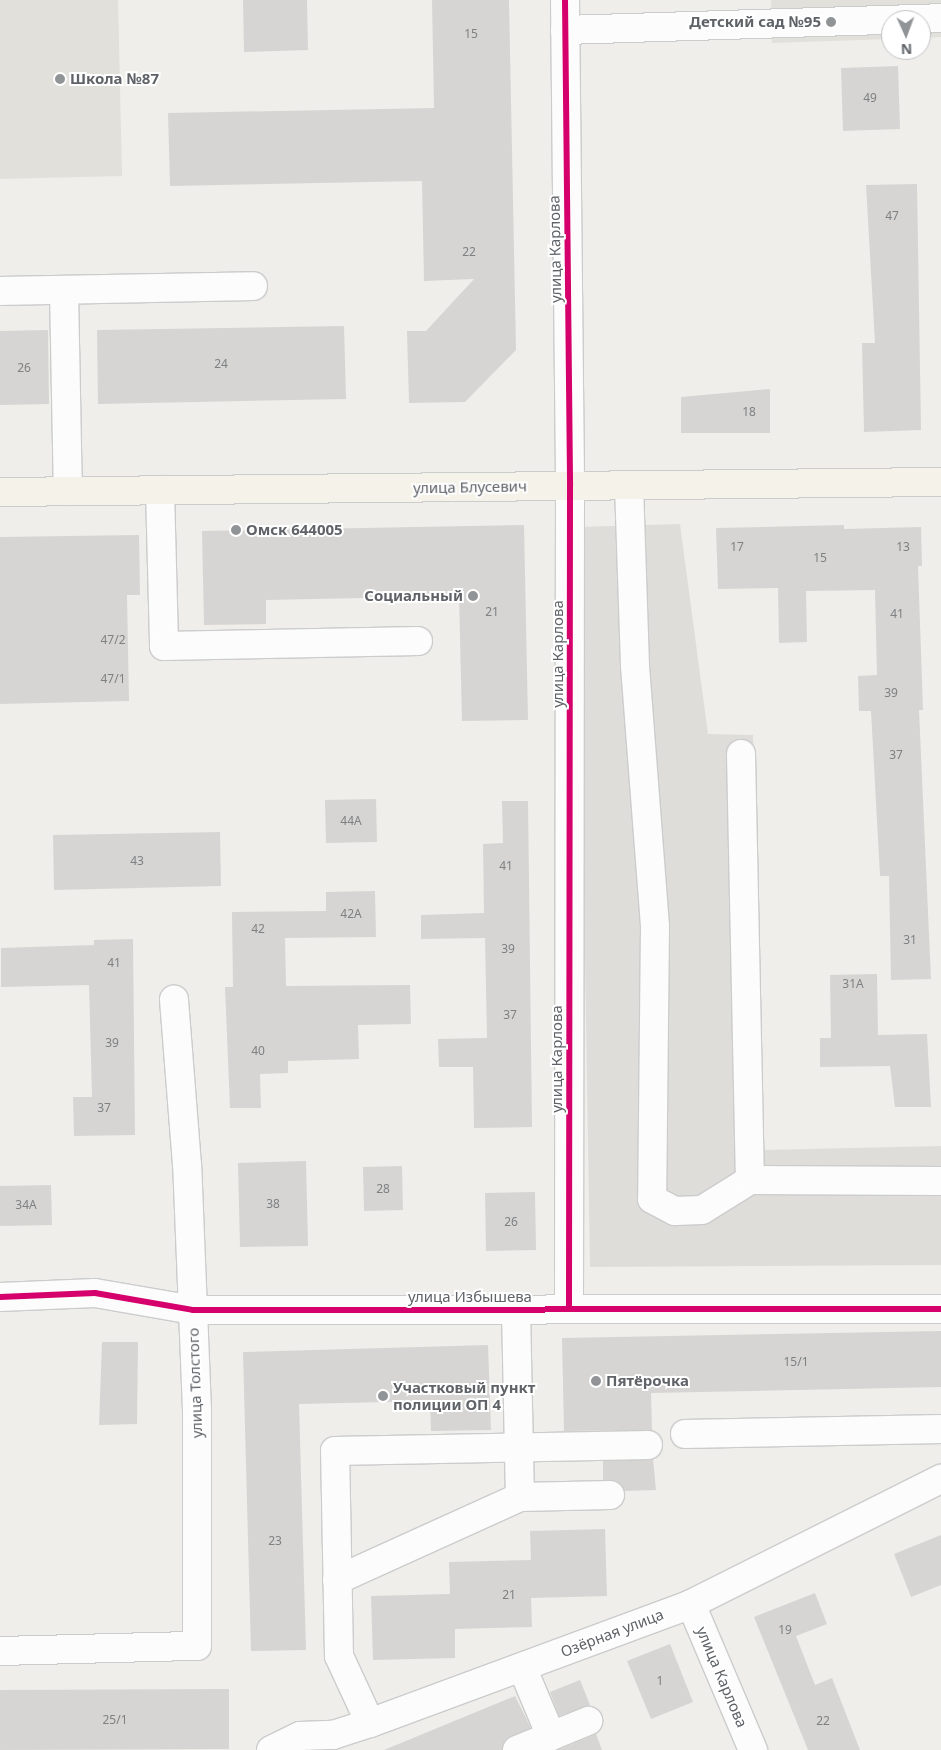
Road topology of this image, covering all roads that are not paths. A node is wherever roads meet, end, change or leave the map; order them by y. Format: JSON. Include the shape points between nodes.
{"nodes":[{"id":1,"x":565,"y":0,"type":"edge"},
{"id":2,"x":941,"y":18,"type":"edge"},
{"id":3,"x":565,"y":30,"type":"junction"},
{"id":4,"x":253,"y":286,"type":"dead end"},
{"id":5,"x":64,"y":290,"type":"junction"},
{"id":6,"x":0,"y":291,"type":"edge"},
{"id":7,"x":941,"y":482,"type":"edge"},
{"id":8,"x":628,"y":485,"type":"junction"},
{"id":9,"x":570,"y":486,"type":"junction"},
{"id":10,"x":160,"y":490,"type":"junction"},
{"id":11,"x":68,"y":491,"type":"junction"},
{"id":12,"x":0,"y":492,"type":"edge"},
{"id":13,"x":418,"y":641,"type":"dead end"},
{"id":14,"x":742,"y":754,"type":"dead end"},
{"id":15,"x":174,"y":1000,"type":"dead end"},
{"id":16,"x":750,"y":1180,"type":"junction"},
{"id":17,"x":941,"y":1181,"type":"edge"},
{"id":18,"x":0,"y":1297,"type":"edge"},
{"id":19,"x":570,"y":1308,"type":"junction"},
{"id":20,"x":516,"y":1309,"type":"junction"},
{"id":21,"x":941,"y":1309,"type":"edge"},
{"id":22,"x":193,"y":1310,"type":"junction"},
{"id":23,"x":941,"y":1429,"type":"edge"},
{"id":24,"x":686,"y":1434,"type":"dead end"},
{"id":25,"x":648,"y":1445,"type":"dead end"},
{"id":26,"x":519,"y":1448,"type":"junction"},
{"id":27,"x":941,"y":1479,"type":"edge"},
{"id":28,"x":610,"y":1495,"type":"dead end"},
{"id":29,"x":520,"y":1497,"type":"junction"},
{"id":30,"x":337,"y":1580,"type":"junction"},
{"id":31,"x":691,"y":1604,"type":"junction"},
{"id":32,"x":0,"y":1652,"type":"edge"},
{"id":33,"x":522,"y":1667,"type":"junction"},
{"id":34,"x":588,"y":1721,"type":"dead end"},
{"id":35,"x":370,"y":1723,"type":"junction"},
{"id":36,"x":551,"y":1736,"type":"junction"},
{"id":37,"x":336,"y":1743,"type":"edge"},
{"id":38,"x":271,"y":1750,"type":"edge"},
{"id":39,"x":517,"y":1750,"type":"edge"},
{"id":40,"x":753,"y":1750,"type":"edge"}],
"edges":[{"from":1,"to":3,"type":"street","name":"улица Карлова"},
{"from":2,"to":3,"type":"street"},
{"from":3,"to":9,"type":"street","name":"улица Карлова"},
{"from":4,"to":5,"type":"street"},
{"from":5,"to":6,"type":"street"},
{"from":5,"to":11,"type":"street"},
{"from":7,"to":8,"type":"main road","name":"улица Блусевич"},
{"from":8,"to":9,"type":"main road","name":"улица Блусевич"},
{"from":8,"to":16,"type":"street","via":[[634,666],[655,926],[652,1199],[675,1211],[702,1210]]},
{"from":9,"to":10,"type":"main road","name":"улица Блусевич"},
{"from":9,"to":19,"type":"street","name":"улица Карлова"},
{"from":10,"to":11,"type":"main road","name":"улица Блусевич"},
{"from":10,"to":13,"type":"street","via":[[164,646]]},
{"from":11,"to":12,"type":"main road","name":"улица Блусевич"},
{"from":14,"to":16,"type":"street"},
{"from":15,"to":22,"type":"street","name":"улица Толстого"},
{"from":16,"to":17,"type":"street"},
{"from":18,"to":22,"type":"street","name":"улица Избышева","via":[[95,1293]]},
{"from":19,"to":20,"type":"street","name":"улица Избышева"},
{"from":19,"to":21,"type":"street","name":"улица Избышева"},
{"from":20,"to":22,"type":"street","name":"улица Избышева"},
{"from":20,"to":26,"type":"street"},
{"from":22,"to":32,"type":"street","name":"улица Толстого","via":[[197,1646]]},
{"from":23,"to":24,"type":"street"},
{"from":25,"to":26,"type":"street"},
{"from":26,"to":29,"type":"street"},
{"from":26,"to":30,"type":"street","via":[[335,1451]]},
{"from":27,"to":31,"type":"street","name":"Озёрная улица"},
{"from":28,"to":29,"type":"street"},
{"from":29,"to":30,"type":"street"},
{"from":30,"to":35,"type":"street","via":[[339,1656]]},
{"from":31,"to":33,"type":"street","name":"Озёрная улица"},
{"from":31,"to":40,"type":"street","name":"улица Карлова"},
{"from":33,"to":35,"type":"street","name":"Озёрная улица"},
{"from":33,"to":36,"type":"street"},
{"from":34,"to":36,"type":"street"},
{"from":35,"to":37,"type":"street","name":"Озёрная улица"},
{"from":36,"to":39,"type":"street"},
{"from":37,"to":38,"type":"street","name":"Озёрная улица","via":[[300,1736]]}]}
